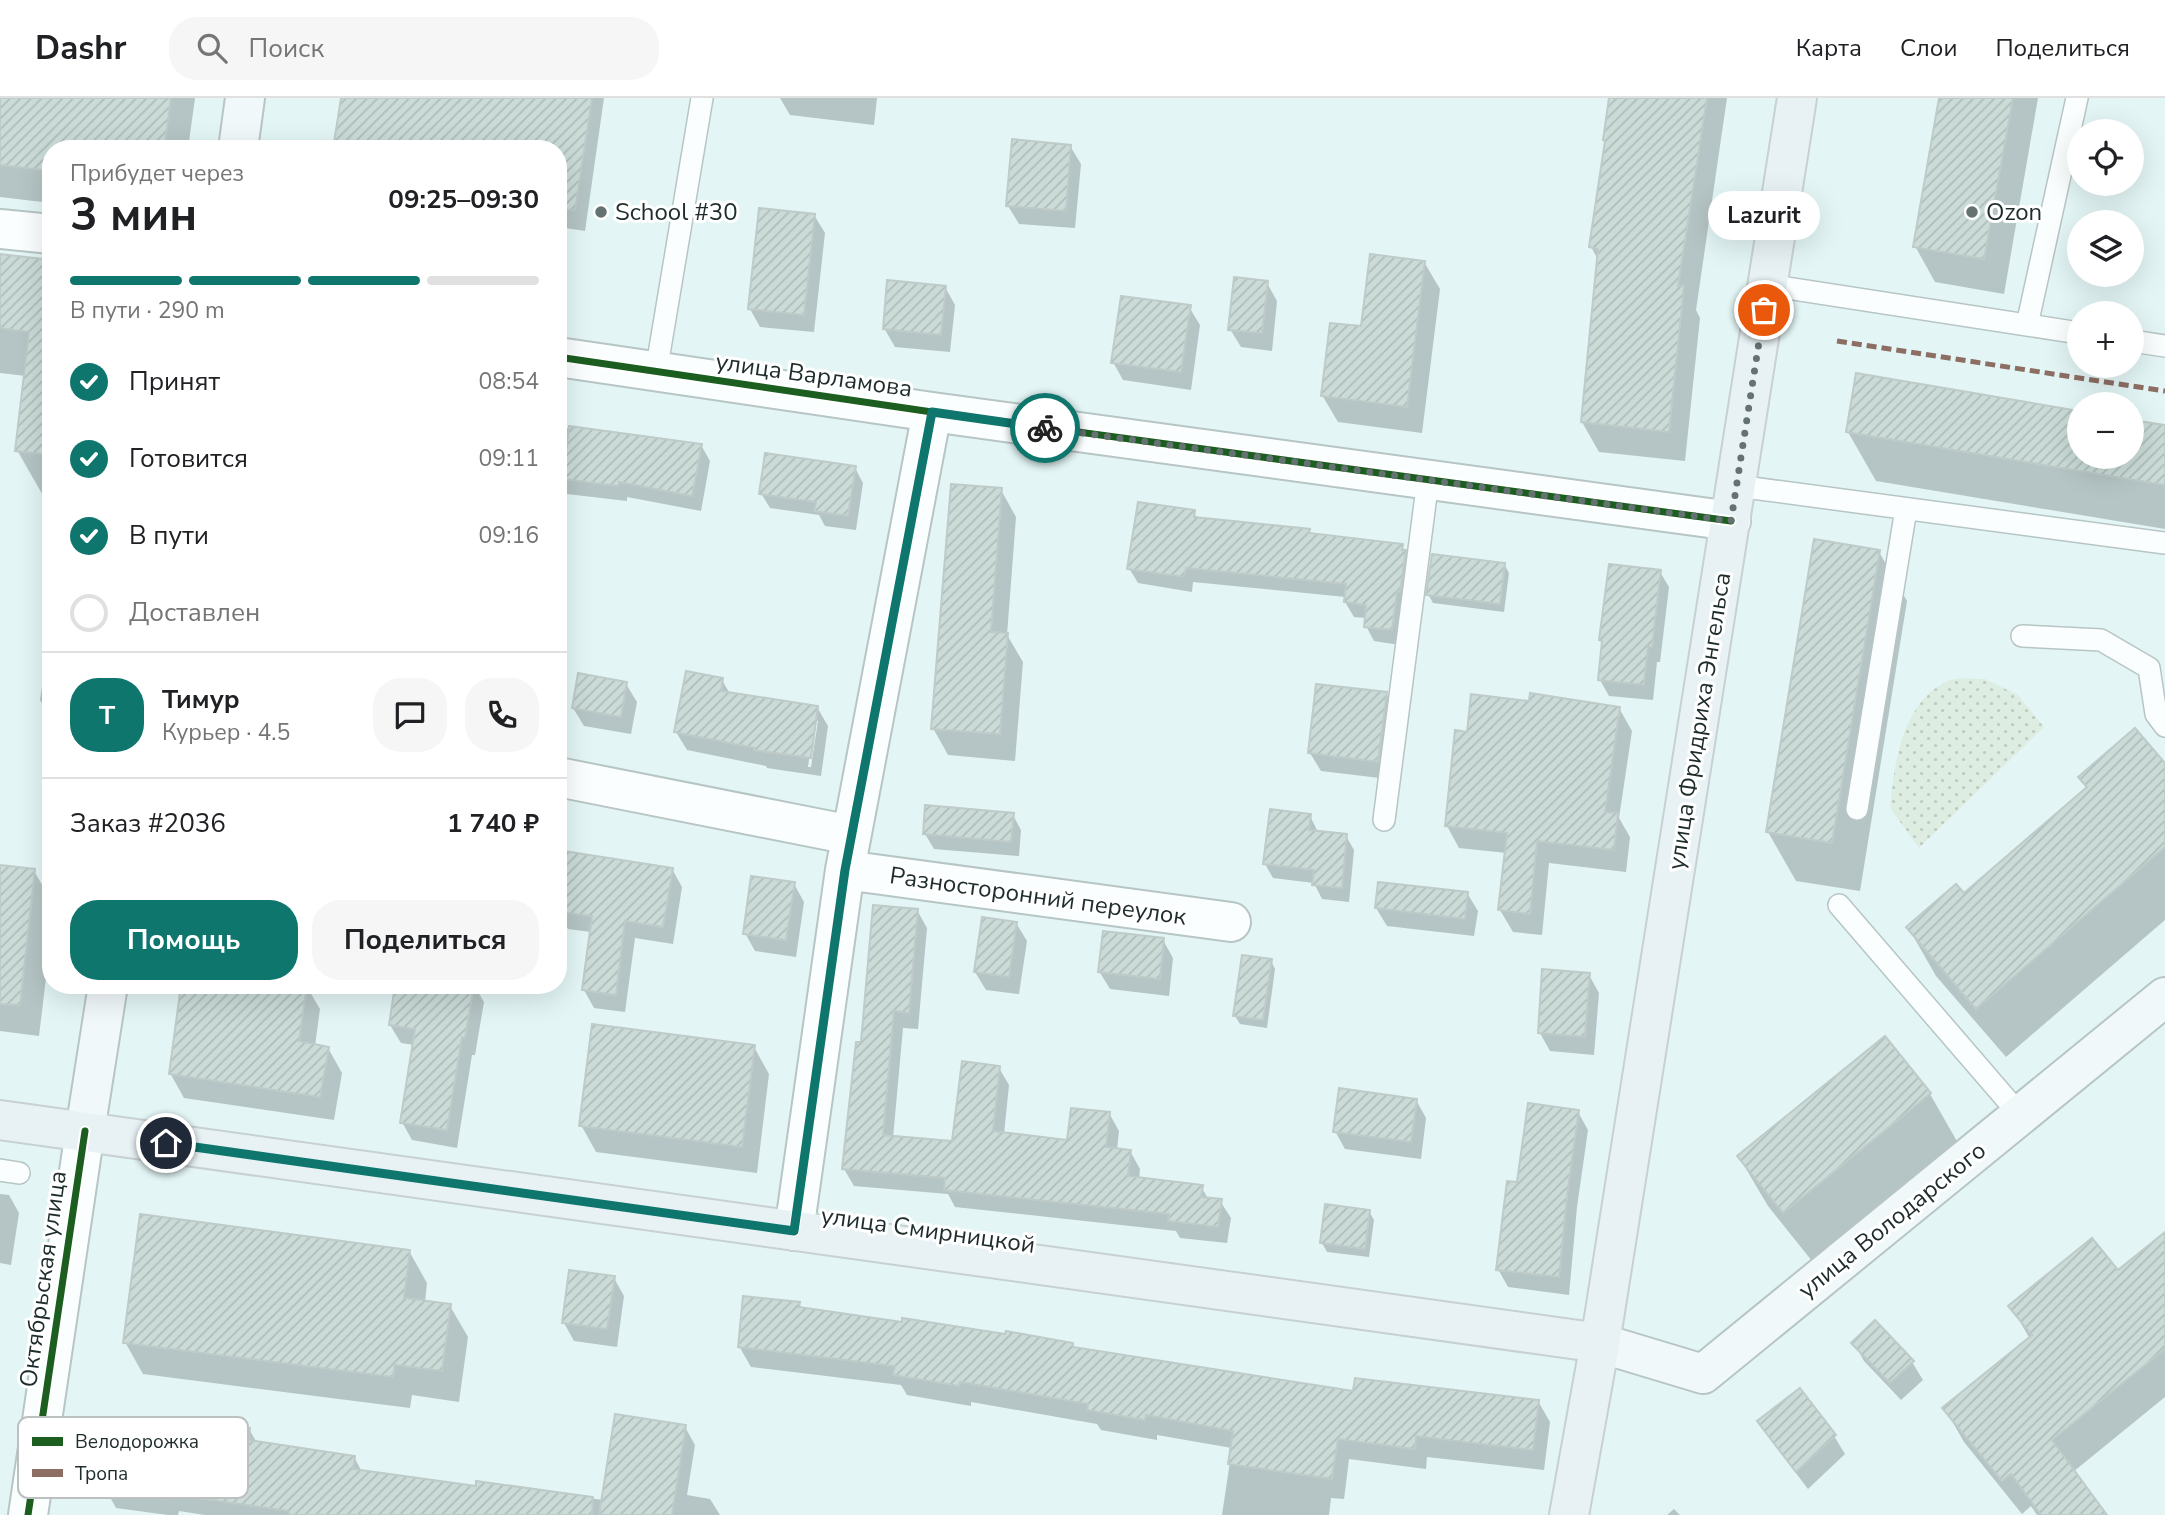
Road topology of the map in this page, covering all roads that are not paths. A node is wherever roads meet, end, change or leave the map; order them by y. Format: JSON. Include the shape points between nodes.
{"nodes":[{"id":1,"x":245,"y":98,"type":"edge"},
{"id":2,"x":702,"y":98,"type":"edge"},
{"id":3,"x":1797,"y":98,"type":"edge"},
{"id":4,"x":2077,"y":98,"type":"edge"},
{"id":5,"x":239,"y":140,"type":"edge"},
{"id":6,"x":0,"y":229,"type":"edge"},
{"id":7,"x":42,"y":233,"type":"edge"},
{"id":8,"x":1768,"y":285,"type":"junction"},
{"id":9,"x":2028,"y":325,"type":"junction"},
{"id":10,"x":2067,"y":331,"type":"edge"},
{"id":11,"x":2144,"y":343,"type":"edge"},
{"id":12,"x":2165,"y":346,"type":"edge"},
{"id":13,"x":567,"y":359,"type":"edge"},
{"id":14,"x":656,"y":372,"type":"junction"},
{"id":15,"x":932,"y":412,"type":"junction"},
{"id":16,"x":1428,"y":480,"type":"junction"},
{"id":17,"x":1734,"y":503,"type":"junction"},
{"id":18,"x":1906,"y":509,"type":"junction"},
{"id":19,"x":2165,"y":543,"type":"edge"},
{"id":20,"x":2022,"y":636,"type":"dead end"},
{"id":21,"x":2165,"y":726,"type":"edge"},
{"id":22,"x":567,"y":780,"type":"edge"},
{"id":23,"x":1857,"y":809,"type":"dead end"},
{"id":24,"x":1384,"y":820,"type":"dead end"},
{"id":25,"x":848,"y":852,"type":"junction"},
{"id":26,"x":1839,"y":905,"type":"dead end"},
{"id":27,"x":1231,"y":922,"type":"dead end"},
{"id":28,"x":107,"y":994,"type":"edge"},
{"id":29,"x":2165,"y":997,"type":"edge"},
{"id":30,"x":2020,"y":1115,"type":"junction"},
{"id":31,"x":0,"y":1120,"type":"edge"},
{"id":32,"x":85,"y":1131,"type":"junction"},
{"id":33,"x":794,"y":1231,"type":"junction"},
{"id":34,"x":1600,"y":1343,"type":"junction"},
{"id":35,"x":43,"y":1417,"type":"edge"},
{"id":36,"x":1569,"y":1515,"type":"edge"}],
"edges":[{"from":1,"to":5,"type":"main road"},
{"from":2,"to":14,"type":"lane"},
{"from":3,"to":8,"type":"main road","name":"улица Фридриха Энгельса"},
{"from":4,"to":9,"type":"lane"},
{"from":6,"to":7,"type":"street"},
{"from":8,"to":9,"type":"lane"},
{"from":8,"to":17,"type":"main road","name":"улица Фридриха Энгельса"},
{"from":9,"to":10,"type":"lane"},
{"from":11,"to":12,"type":"lane"},
{"from":13,"to":14,"type":"street","name":"улица Варламова"},
{"from":14,"to":15,"type":"street","name":"улица Варламова"},
{"from":15,"to":16,"type":"street","name":"улица Варламова"},
{"from":15,"to":25,"type":"street"},
{"from":16,"to":17,"type":"street","name":"улица Варламова"},
{"from":16,"to":24,"type":"lane"},
{"from":17,"to":18,"type":"lane"},
{"from":17,"to":34,"type":"main road","name":"улица Фридриха Энгельса"},
{"from":18,"to":19,"type":"lane"},
{"from":18,"to":23,"type":"lane"},
{"from":20,"to":21,"type":"lane","via":[[2101,640],[2150,668],[2156,714]]},
{"from":22,"to":25,"type":"street","name":"Разносторонний переулок"},
{"from":25,"to":27,"type":"street","name":"Разносторонний переулок"},
{"from":25,"to":33,"type":"street"},
{"from":26,"to":30,"type":"lane"},
{"from":28,"to":32,"type":"main road","name":"Октябрьская улица"},
{"from":29,"to":30,"type":"main road","name":"улица Володарского"},
{"from":30,"to":34,"type":"main road","name":"улица Володарского","via":[[1703,1374]]},
{"from":31,"to":32,"type":"main road","name":"улица Смирницкой"},
{"from":32,"to":33,"type":"main road","name":"улица Смирницкой"},
{"from":32,"to":35,"type":"street","name":"Октябрьская улица"},
{"from":33,"to":34,"type":"main road","name":"улица Смирницкой"},
{"from":34,"to":36,"type":"main road","name":"улица Фридриха Энгельса"}]}
